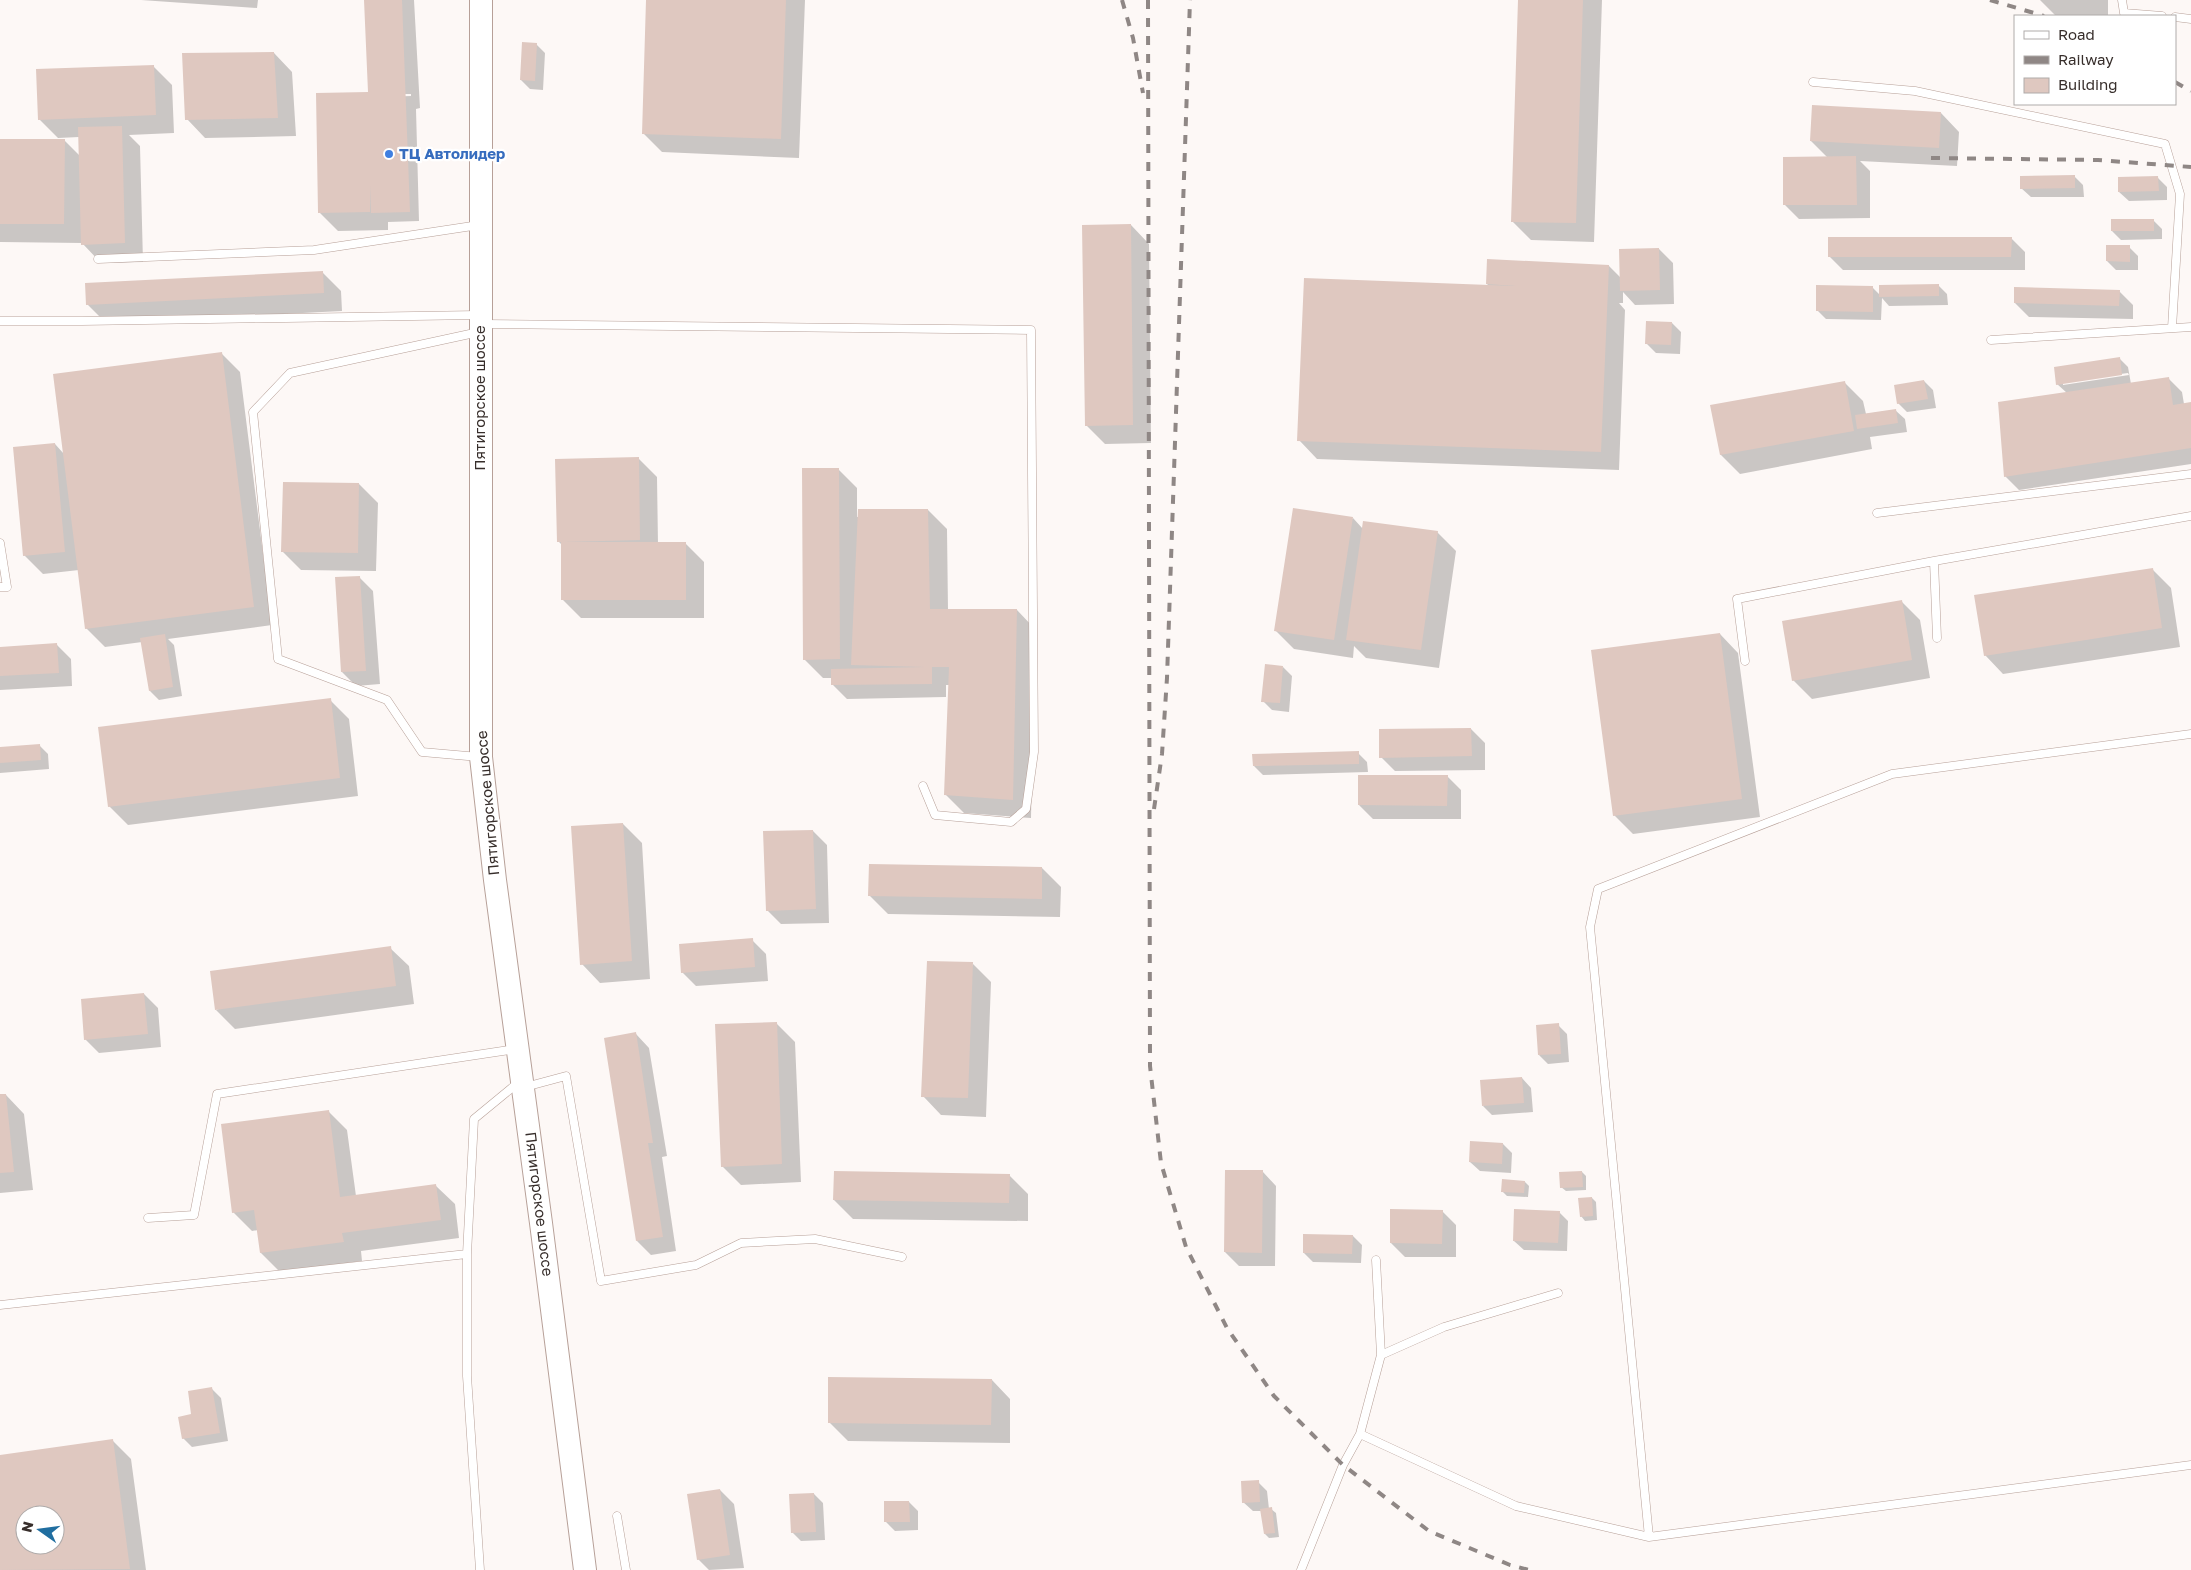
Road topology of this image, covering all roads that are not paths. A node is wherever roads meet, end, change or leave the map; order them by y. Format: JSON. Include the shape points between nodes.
{"nodes":[{"id":1,"x":481,"y":0,"type":"edge"},
{"id":2,"x":2122,"y":0,"type":"edge"},
{"id":3,"x":2149,"y":15,"type":"edge"},
{"id":4,"x":2176,"y":17,"type":"edge"},
{"id":5,"x":2191,"y":19,"type":"edge"},
{"id":6,"x":1813,"y":82,"type":"dead end"},
{"id":7,"x":481,"y":225,"type":"junction"},
{"id":8,"x":98,"y":259,"type":"dead end"},
{"id":9,"x":0,"y":321,"type":"edge"},
{"id":10,"x":481,"y":323,"type":"junction"},
{"id":11,"x":2191,"y":327,"type":"edge"},
{"id":12,"x":2172,"y":328,"type":"junction"},
{"id":13,"x":1991,"y":340,"type":"dead end"},
{"id":14,"x":2191,"y":474,"type":"edge"},
{"id":15,"x":1877,"y":513,"type":"dead end"},
{"id":16,"x":2191,"y":516,"type":"edge"},
{"id":17,"x":0,"y":547,"type":"edge"},
{"id":18,"x":1934,"y":561,"type":"junction"},
{"id":19,"x":0,"y":587,"type":"edge"},
{"id":20,"x":1937,"y":638,"type":"dead end"},
{"id":21,"x":1745,"y":661,"type":"dead end"},
{"id":22,"x":2191,"y":734,"type":"edge"},
{"id":23,"x":481,"y":757,"type":"junction"},
{"id":24,"x":923,"y":786,"type":"dead end"},
{"id":25,"x":518,"y":1049,"type":"junction"},
{"id":26,"x":522,"y":1084,"type":"junction"},
{"id":27,"x":148,"y":1218,"type":"dead end"},
{"id":28,"x":467,"y":1254,"type":"junction"},
{"id":29,"x":902,"y":1257,"type":"dead end"},
{"id":30,"x":1376,"y":1260,"type":"dead end"},
{"id":31,"x":1558,"y":1293,"type":"dead end"},
{"id":32,"x":0,"y":1306,"type":"edge"},
{"id":33,"x":1381,"y":1355,"type":"junction"},
{"id":34,"x":1360,"y":1434,"type":"junction"},
{"id":35,"x":2191,"y":1465,"type":"edge"},
{"id":36,"x":617,"y":1516,"type":"dead end"},
{"id":37,"x":1649,"y":1537,"type":"junction"},
{"id":38,"x":480,"y":1570,"type":"edge"},
{"id":39,"x":584,"y":1570,"type":"edge"},
{"id":40,"x":626,"y":1570,"type":"edge"},
{"id":41,"x":1301,"y":1570,"type":"edge"}],
"edges":[{"from":1,"to":7,"type":"main road","name":"Пятигорское шоссе"},
{"from":2,"to":3,"type":"lane","via":[[2124,13]]},
{"from":4,"to":5,"type":"lane"},
{"from":6,"to":12,"type":"lane","via":[[1915,91],[2165,144],[2180,194]]},
{"from":7,"to":8,"type":"lane","via":[[314,250]]},
{"from":7,"to":10,"type":"main road","name":"Пятигорское шоссе"},
{"from":9,"to":10,"type":"lane"},
{"from":10,"to":23,"type":"main road","name":"Пятигорское шоссе"},
{"from":10,"to":23,"type":"lane","via":[[290,373],[253,412],[278,658],[387,700],[422,752]]},
{"from":10,"to":24,"type":"lane","via":[[1031,330],[1034,752],[1026,809],[1011,822],[935,816]]},
{"from":11,"to":12,"type":"lane"},
{"from":12,"to":13,"type":"lane"},
{"from":14,"to":15,"type":"lane"},
{"from":16,"to":18,"type":"lane"},
{"from":17,"to":19,"type":"lane","via":[[7,587]]},
{"from":18,"to":20,"type":"lane"},
{"from":18,"to":21,"type":"lane","via":[[1736,599]]},
{"from":22,"to":37,"type":"lane","via":[[1892,774],[1598,889],[1590,927]]},
{"from":23,"to":25,"type":"main road","name":"Пятигорское шоссе"},
{"from":25,"to":26,"type":"main road","name":"Пятигорское шоссе"},
{"from":25,"to":27,"type":"lane","via":[[217,1094],[194,1215]]},
{"from":26,"to":28,"type":"lane","via":[[474,1119]]},
{"from":26,"to":29,"type":"lane","via":[[566,1076],[600,1281],[696,1266],[741,1243],[815,1239]]},
{"from":26,"to":39,"type":"main road","name":"Пятигорское шоссе"},
{"from":28,"to":32,"type":"lane"},
{"from":28,"to":38,"type":"lane","via":[[467,1376]]},
{"from":30,"to":33,"type":"lane"},
{"from":31,"to":33,"type":"lane","via":[[1444,1327]]},
{"from":33,"to":34,"type":"lane"},
{"from":34,"to":37,"type":"lane","via":[[1516,1506]]},
{"from":34,"to":41,"type":"lane","via":[[1342,1465]]},
{"from":35,"to":37,"type":"lane"},
{"from":36,"to":40,"type":"lane"}]}
